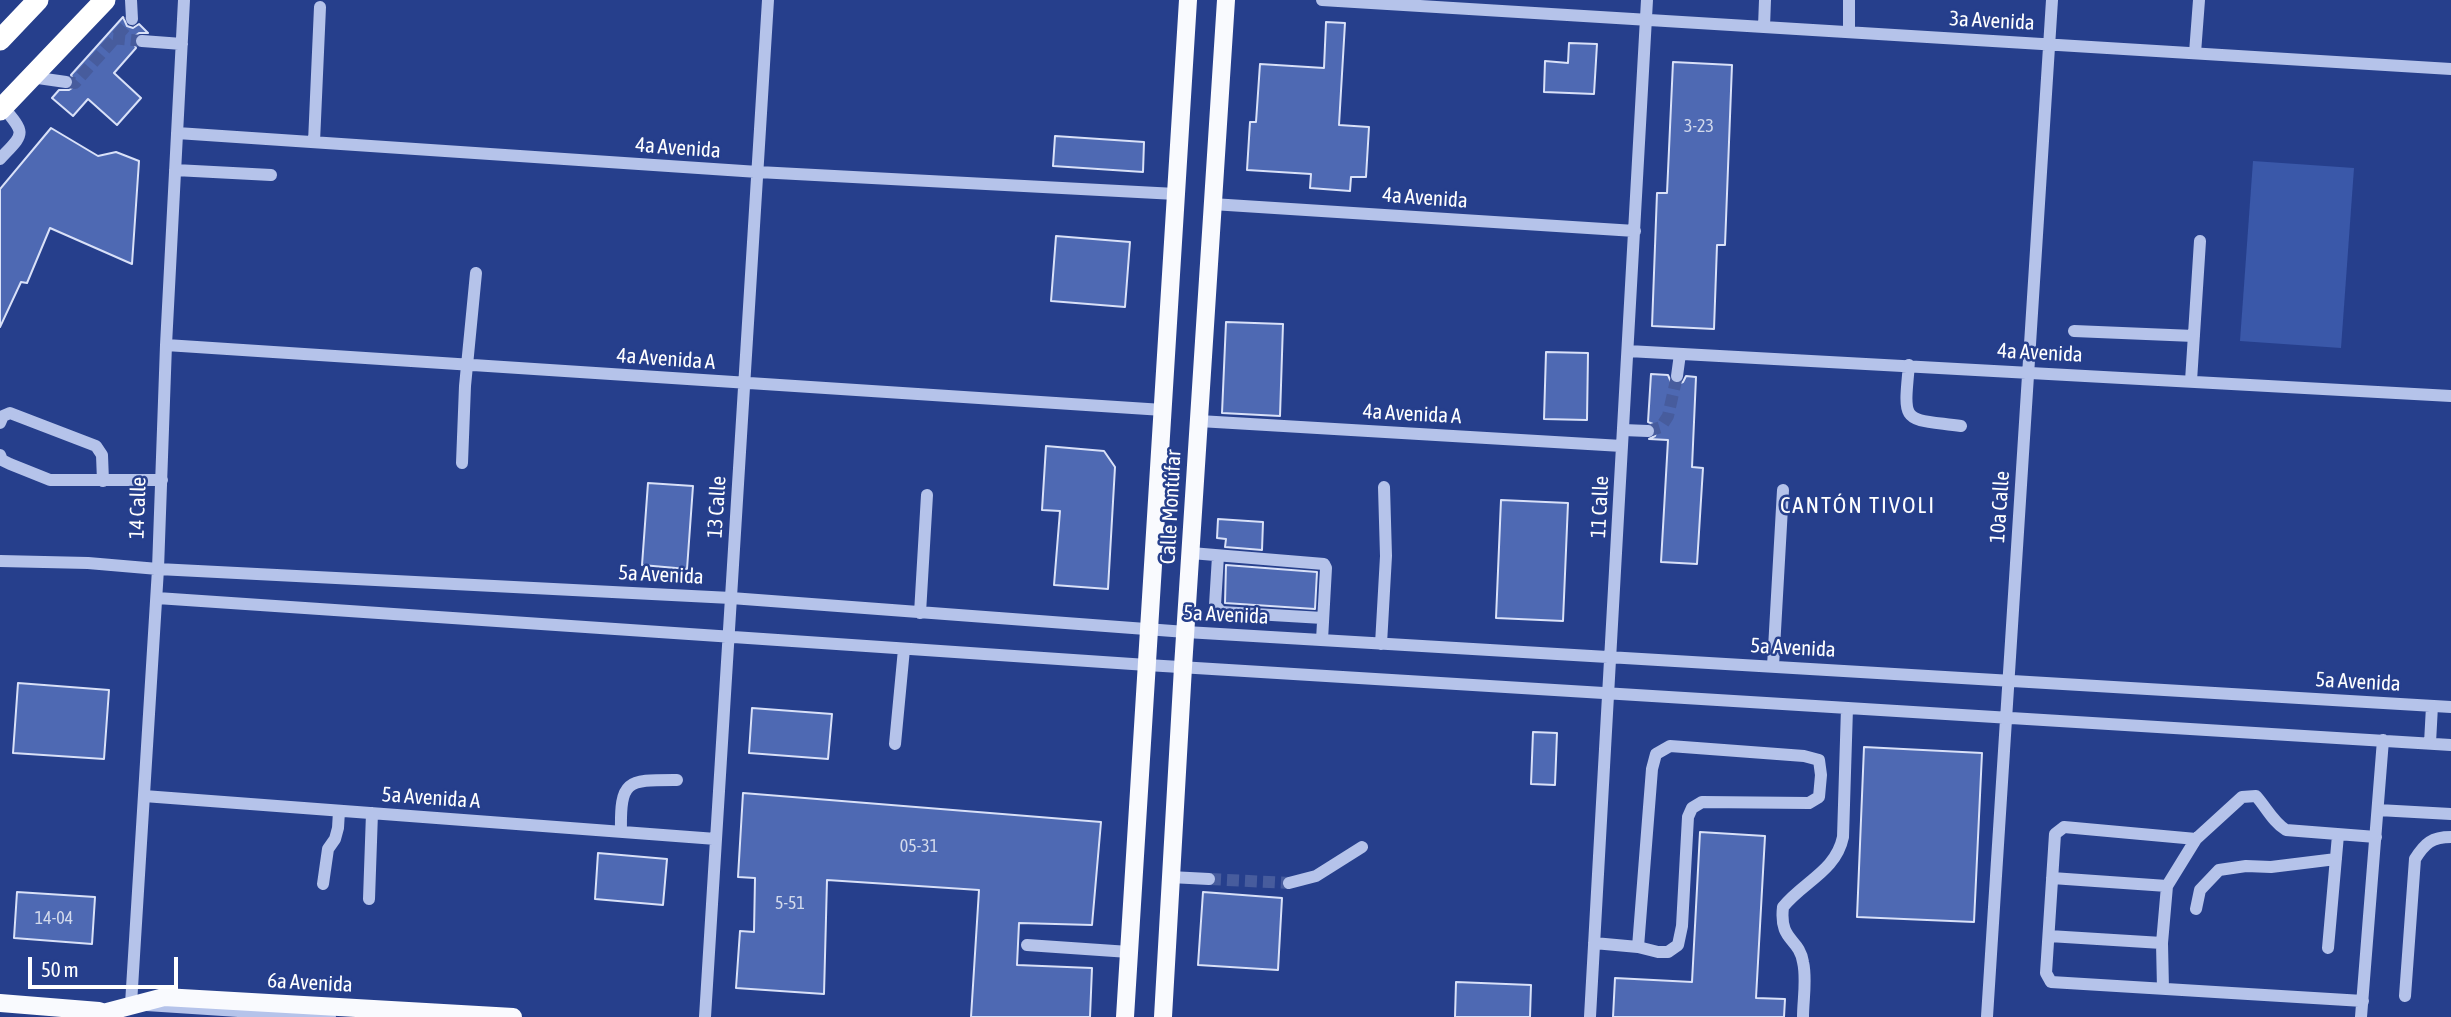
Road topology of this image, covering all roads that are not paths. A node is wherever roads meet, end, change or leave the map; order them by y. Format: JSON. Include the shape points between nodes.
{"nodes":[{"id":1,"x":38,"y":0,"type":"edge"},
{"id":2,"x":104,"y":0,"type":"edge"},
{"id":3,"x":131,"y":0,"type":"edge"},
{"id":4,"x":184,"y":0,"type":"edge"},
{"id":5,"x":768,"y":0,"type":"edge"},
{"id":6,"x":1188,"y":0,"type":"edge"},
{"id":7,"x":1226,"y":0,"type":"edge"},
{"id":8,"x":1322,"y":0,"type":"edge"},
{"id":9,"x":1647,"y":0,"type":"edge"},
{"id":10,"x":1765,"y":0,"type":"edge"},
{"id":11,"x":1849,"y":0,"type":"edge"},
{"id":12,"x":2052,"y":0,"type":"edge"},
{"id":13,"x":2199,"y":0,"type":"edge"},
{"id":14,"x":320,"y":8,"type":"dead end"},
{"id":15,"x":132,"y":19,"type":"tunnel mouth"},
{"id":16,"x":1646,"y":20,"type":"junction"},
{"id":17,"x":1764,"y":27,"type":"junction"},
{"id":18,"x":1849,"y":32,"type":"junction"},
{"id":19,"x":1,"y":38,"type":"edge"},
{"id":20,"x":142,"y":41,"type":"tunnel mouth"},
{"id":21,"x":182,"y":44,"type":"junction"},
{"id":22,"x":2049,"y":44,"type":"junction"},
{"id":23,"x":2195,"y":53,"type":"junction"},
{"id":24,"x":2451,"y":69,"type":"edge"},
{"id":25,"x":31,"y":77,"type":"junction"},
{"id":26,"x":66,"y":82,"type":"tunnel mouth"},
{"id":27,"x":1,"y":108,"type":"edge"},
{"id":28,"x":177,"y":133,"type":"junction"},
{"id":29,"x":314,"y":142,"type":"junction"},
{"id":30,"x":0,"y":159,"type":"edge"},
{"id":31,"x":175,"y":170,"type":"junction"},
{"id":32,"x":758,"y":172,"type":"junction"},
{"id":33,"x":271,"y":176,"type":"dead end"},
{"id":34,"x":1176,"y":194,"type":"junction"},
{"id":35,"x":1212,"y":204,"type":"junction"},
{"id":36,"x":1635,"y":231,"type":"junction"},
{"id":37,"x":2200,"y":241,"type":"dead end"},
{"id":38,"x":476,"y":273,"type":"dead end"},
{"id":39,"x":2074,"y":331,"type":"dead end"},
{"id":40,"x":2194,"y":336,"type":"junction"},
{"id":41,"x":166,"y":345,"type":"junction"},
{"id":42,"x":1628,"y":351,"type":"junction"},
{"id":43,"x":1680,"y":354,"type":"junction"},
{"id":44,"x":467,"y":365,"type":"junction"},
{"id":45,"x":1909,"y":365,"type":"junction"},
{"id":46,"x":2028,"y":371,"type":"junction"},
{"id":47,"x":1677,"y":376,"type":"tunnel mouth"},
{"id":48,"x":2192,"y":381,"type":"junction"},
{"id":49,"x":744,"y":383,"type":"junction"},
{"id":50,"x":2451,"y":396,"type":"edge"},
{"id":51,"x":1163,"y":410,"type":"junction"},
{"id":52,"x":1199,"y":421,"type":"junction"},
{"id":53,"x":0,"y":423,"type":"edge"},
{"id":54,"x":1961,"y":426,"type":"dead end"},
{"id":55,"x":1623,"y":430,"type":"junction"},
{"id":56,"x":1648,"y":431,"type":"dead end"},
{"id":57,"x":1622,"y":446,"type":"junction"},
{"id":58,"x":0,"y":455,"type":"edge"},
{"id":59,"x":462,"y":463,"type":"dead end"},
{"id":60,"x":162,"y":480,"type":"junction"},
{"id":61,"x":103,"y":481,"type":"junction"},
{"id":62,"x":1384,"y":487,"type":"dead end"},
{"id":63,"x":1783,"y":491,"type":"dead end"},
{"id":64,"x":927,"y":495,"type":"dead end"},
{"id":65,"x":1191,"y":553,"type":"junction"},
{"id":66,"x":1218,"y":556,"type":"junction"},
{"id":67,"x":0,"y":561,"type":"edge"},
{"id":68,"x":158,"y":569,"type":"junction"},
{"id":69,"x":157,"y":598,"type":"junction"},
{"id":70,"x":731,"y":598,"type":"junction"},
{"id":71,"x":920,"y":612,"type":"junction"},
{"id":72,"x":1323,"y":618,"type":"junction"},
{"id":73,"x":1149,"y":630,"type":"junction"},
{"id":74,"x":1186,"y":632,"type":"junction"},
{"id":75,"x":728,"y":637,"type":"junction"},
{"id":76,"x":1322,"y":640,"type":"junction"},
{"id":77,"x":1381,"y":643,"type":"junction"},
{"id":78,"x":904,"y":649,"type":"junction"},
{"id":79,"x":1610,"y":657,"type":"junction"},
{"id":80,"x":1147,"y":665,"type":"junction"},
{"id":81,"x":1773,"y":666,"type":"junction"},
{"id":82,"x":1183,"y":667,"type":"junction"},
{"id":83,"x":2008,"y":681,"type":"junction"},
{"id":84,"x":1608,"y":693,"type":"junction"},
{"id":85,"x":2432,"y":706,"type":"junction"},
{"id":86,"x":2451,"y":707,"type":"edge"},
{"id":87,"x":1847,"y":708,"type":"junction"},
{"id":88,"x":2006,"y":717,"type":"junction"},
{"id":89,"x":2383,"y":740,"type":"junction"},
{"id":90,"x":2430,"y":743,"type":"junction"},
{"id":91,"x":895,"y":744,"type":"dead end"},
{"id":92,"x":2451,"y":745,"type":"edge"},
{"id":93,"x":677,"y":780,"type":"dead end"},
{"id":94,"x":144,"y":796,"type":"junction"},
{"id":95,"x":2378,"y":810,"type":"junction"},
{"id":96,"x":339,"y":811,"type":"junction"},
{"id":97,"x":372,"y":813,"type":"junction"},
{"id":98,"x":2451,"y":814,"type":"edge"},
{"id":99,"x":621,"y":832,"type":"junction"},
{"id":100,"x":2338,"y":835,"type":"junction"},
{"id":101,"x":2375,"y":837,"type":"junction"},
{"id":102,"x":2451,"y":837,"type":"edge"},
{"id":103,"x":716,"y":839,"type":"junction"},
{"id":104,"x":2196,"y":839,"type":"junction"},
{"id":105,"x":1362,"y":847,"type":"dead end"},
{"id":106,"x":2336,"y":859,"type":"junction"},
{"id":107,"x":1170,"y":877,"type":"junction"},
{"id":108,"x":2052,"y":878,"type":"junction"},
{"id":109,"x":1209,"y":879,"type":"tunnel mouth"},
{"id":110,"x":1289,"y":883,"type":"tunnel mouth"},
{"id":111,"x":323,"y":884,"type":"dead end"},
{"id":112,"x":2167,"y":886,"type":"junction"},
{"id":113,"x":369,"y":899,"type":"dead end"},
{"id":114,"x":2196,"y":909,"type":"dead end"},
{"id":115,"x":2049,"y":936,"type":"junction"},
{"id":116,"x":1594,"y":943,"type":"junction"},
{"id":117,"x":2162,"y":943,"type":"junction"},
{"id":118,"x":1027,"y":945,"type":"dead end"},
{"id":119,"x":1638,"y":947,"type":"junction"},
{"id":120,"x":2328,"y":947,"type":"dead end"},
{"id":121,"x":1129,"y":952,"type":"junction"},
{"id":122,"x":2163,"y":989,"type":"junction"},
{"id":123,"x":2405,"y":996,"type":"dead end"},
{"id":124,"x":2363,"y":1001,"type":"junction"},
{"id":125,"x":0,"y":1003,"type":"edge"},
{"id":126,"x":113,"y":1013,"type":"edge"},
{"id":127,"x":330,"y":1017,"type":"edge"},
{"id":128,"x":513,"y":1017,"type":"edge"},
{"id":129,"x":705,"y":1017,"type":"edge"},
{"id":130,"x":1125,"y":1017,"type":"edge"},
{"id":131,"x":1163,"y":1017,"type":"edge"},
{"id":132,"x":1590,"y":1017,"type":"edge"},
{"id":133,"x":1803,"y":1017,"type":"edge"},
{"id":134,"x":1987,"y":1017,"type":"edge"},
{"id":135,"x":2361,"y":1017,"type":"edge"}],
"edges":[{"from":1,"to":19,"type":"highway"},
{"from":2,"to":25,"type":"highway"},
{"from":3,"to":15,"type":"street"},
{"from":4,"to":21,"type":"street","name":"14 Calle"},
{"from":5,"to":32,"type":"street","name":"13 Calle"},
{"from":6,"to":34,"type":"main road","name":"Calle Montúfar"},
{"from":7,"to":35,"type":"main road","name":"Calle Montúfar"},
{"from":8,"to":16,"type":"street","name":"3a Avenida"},
{"from":9,"to":16,"type":"street","name":"11 Calle"},
{"from":10,"to":17,"type":"street"},
{"from":11,"to":18,"type":"street"},
{"from":12,"to":22,"type":"street","name":"10a Calle"},
{"from":13,"to":23,"type":"street"},
{"from":14,"to":29,"type":"street"},
{"from":16,"to":17,"type":"street","name":"3a Avenida"},
{"from":16,"to":36,"type":"street","name":"11 Calle"},
{"from":17,"to":18,"type":"street","name":"3a Avenida"},
{"from":18,"to":22,"type":"street","name":"3a Avenida"},
{"from":20,"to":21,"type":"street"},
{"from":21,"to":28,"type":"street","name":"14 Calle"},
{"from":22,"to":23,"type":"street","name":"3a Avenida"},
{"from":22,"to":46,"type":"street","name":"10a Calle"},
{"from":23,"to":24,"type":"street","name":"3a Avenida"},
{"from":25,"to":26,"type":"street"},
{"from":25,"to":27,"type":"highway"},
{"from":27,"to":30,"type":"street","via":[[21,131]]},
{"from":28,"to":29,"type":"street","name":"4a Avenida"},
{"from":28,"to":31,"type":"street","name":"14 Calle"},
{"from":29,"to":32,"type":"street","name":"4a Avenida"},
{"from":31,"to":33,"type":"street"},
{"from":31,"to":41,"type":"street","name":"14 Calle"},
{"from":32,"to":34,"type":"street","name":"4a Avenida"},
{"from":32,"to":49,"type":"street","name":"13 Calle"},
{"from":34,"to":51,"type":"main road","name":"Calle Montúfar"},
{"from":35,"to":36,"type":"street","name":"4a Avenida"},
{"from":35,"to":52,"type":"main road","name":"Calle Montúfar"},
{"from":36,"to":42,"type":"street","name":"11 Calle"},
{"from":37,"to":40,"type":"street"},
{"from":38,"to":44,"type":"street"},
{"from":39,"to":40,"type":"street"},
{"from":40,"to":48,"type":"street"},
{"from":41,"to":44,"type":"street","name":"4a Avenida A"},
{"from":41,"to":60,"type":"street","name":"14 Calle"},
{"from":42,"to":43,"type":"street","name":"4a Avenida"},
{"from":42,"to":55,"type":"street","name":"11 Calle"},
{"from":43,"to":45,"type":"street","name":"4a Avenida"},
{"from":43,"to":47,"type":"street"},
{"from":44,"to":49,"type":"street","name":"4a Avenida A"},
{"from":44,"to":59,"type":"street"},
{"from":45,"to":46,"type":"street","name":"4a Avenida"},
{"from":45,"to":54,"type":"street","via":[[1907,413],[1914,419]]},
{"from":46,"to":48,"type":"street","name":"4a Avenida"},
{"from":46,"to":83,"type":"street","name":"10a Calle"},
{"from":48,"to":50,"type":"street","name":"4a Avenida"},
{"from":49,"to":51,"type":"street","name":"4a Avenida A"},
{"from":49,"to":70,"type":"street","name":"13 Calle"},
{"from":51,"to":73,"type":"main road","name":"Calle Montúfar"},
{"from":52,"to":57,"type":"street","name":"4a Avenida A"},
{"from":52,"to":65,"type":"main road","name":"Calle Montúfar"},
{"from":53,"to":61,"type":"street","via":[[2,416],[10,413],[96,446],[102,455]]},
{"from":55,"to":56,"type":"street"},
{"from":55,"to":57,"type":"street","name":"11 Calle"},
{"from":57,"to":79,"type":"street","name":"11 Calle"},
{"from":58,"to":61,"type":"street","via":[[10,464],[50,480]]},
{"from":60,"to":61,"type":"street"},
{"from":60,"to":68,"type":"street","name":"14 Calle"},
{"from":62,"to":77,"type":"street"},
{"from":63,"to":81,"type":"street"},
{"from":64,"to":71,"type":"street"},
{"from":65,"to":66,"type":"street"},
{"from":65,"to":74,"type":"main road","name":"Calle Montúfar"},
{"from":66,"to":72,"type":"street","via":[[1324,564]]},
{"from":66,"to":72,"type":"street","via":[[1217,610]]},
{"from":67,"to":68,"type":"street","name":"5a Avenida"},
{"from":68,"to":69,"type":"street","name":"14 Calle"},
{"from":68,"to":70,"type":"street","name":"5a Avenida"},
{"from":69,"to":75,"type":"street"},
{"from":69,"to":94,"type":"street","name":"14 Calle"},
{"from":70,"to":71,"type":"street","name":"5a Avenida"},
{"from":70,"to":75,"type":"street","name":"13 Calle"},
{"from":71,"to":73,"type":"street","name":"5a Avenida"},
{"from":72,"to":76,"type":"street"},
{"from":73,"to":74,"type":"street","name":"5a Avenida"},
{"from":73,"to":80,"type":"main road","name":"Calle Montúfar"},
{"from":74,"to":76,"type":"street","name":"5a Avenida"},
{"from":74,"to":82,"type":"main road","name":"Calle Montúfar"},
{"from":75,"to":78,"type":"street"},
{"from":75,"to":103,"type":"street","name":"13 Calle"},
{"from":76,"to":77,"type":"street","name":"5a Avenida"},
{"from":77,"to":79,"type":"street","name":"5a Avenida"},
{"from":78,"to":80,"type":"street"},
{"from":78,"to":91,"type":"street"},
{"from":79,"to":81,"type":"street","name":"5a Avenida"},
{"from":79,"to":84,"type":"street","name":"11 Calle"},
{"from":80,"to":82,"type":"street"},
{"from":80,"to":121,"type":"main road","name":"Calle Montúfar"},
{"from":81,"to":83,"type":"street","name":"5a Avenida"},
{"from":82,"to":84,"type":"street"},
{"from":82,"to":107,"type":"main road","name":"Calle Montúfar"},
{"from":83,"to":85,"type":"street","name":"5a Avenida"},
{"from":83,"to":88,"type":"street","name":"10a Calle"},
{"from":84,"to":87,"type":"street"},
{"from":84,"to":116,"type":"street","name":"11 Calle"},
{"from":85,"to":86,"type":"street","name":"5a Avenida"},
{"from":85,"to":90,"type":"street"},
{"from":87,"to":88,"type":"street"},
{"from":87,"to":133,"type":"street","via":[[1840,852],[1783,907],[1786,934],[1803,962]]},
{"from":88,"to":89,"type":"street"},
{"from":88,"to":134,"type":"street","name":"10a Calle"},
{"from":89,"to":90,"type":"street"},
{"from":89,"to":95,"type":"street"},
{"from":90,"to":92,"type":"street"},
{"from":93,"to":99,"type":"street","via":[[641,780],[628,787],[622,796]]},
{"from":94,"to":96,"type":"street","name":"5a Avenida A"},
{"from":94,"to":126,"type":"street","name":"14 Calle"},
{"from":95,"to":98,"type":"street"},
{"from":95,"to":101,"type":"street"},
{"from":96,"to":97,"type":"street","name":"5a Avenida A"},
{"from":96,"to":111,"type":"street"},
{"from":97,"to":99,"type":"street","name":"5a Avenida A"},
{"from":97,"to":113,"type":"street"},
{"from":99,"to":103,"type":"street","name":"5a Avenida A"},
{"from":100,"to":101,"type":"street"},
{"from":100,"to":104,"type":"street","via":[[2286,830],[2250,795],[2234,803]]},
{"from":100,"to":106,"type":"street"},
{"from":101,"to":124,"type":"street"},
{"from":102,"to":123,"type":"street","via":[[2434,837],[2415,859]]},
{"from":103,"to":129,"type":"street","name":"13 Calle"},
{"from":104,"to":108,"type":"street","via":[[2064,827],[2055,834]]},
{"from":104,"to":112,"type":"street"},
{"from":105,"to":110,"type":"street","via":[[1316,876]]},
{"from":106,"to":114,"type":"street","via":[[2219,870],[2200,890]]},
{"from":106,"to":120,"type":"street"},
{"from":107,"to":109,"type":"street"},
{"from":107,"to":131,"type":"main road","name":"Calle Montúfar"},
{"from":108,"to":112,"type":"street"},
{"from":108,"to":115,"type":"street"},
{"from":112,"to":117,"type":"street"},
{"from":115,"to":117,"type":"street"},
{"from":115,"to":122,"type":"street","via":[[2046,973],[2052,982]]},
{"from":116,"to":119,"type":"street"},
{"from":116,"to":132,"type":"street","name":"11 Calle"},
{"from":117,"to":122,"type":"street"},
{"from":118,"to":121,"type":"street"},
{"from":119,"to":119,"type":"street","via":[[1668,952],[1678,945],[1692,808],[1702,802],[1809,803],[1819,797],[1819,760],[1670,746],[1656,754]]},
{"from":121,"to":130,"type":"main road","name":"Calle Montúfar"},
{"from":122,"to":124,"type":"street"},
{"from":124,"to":135,"type":"street"},
{"from":125,"to":126,"type":"main road","name":"6a Avenida"},
{"from":126,"to":127,"type":"street"},
{"from":126,"to":128,"type":"main road","name":"6a Avenida","via":[[164,997]]}]}
